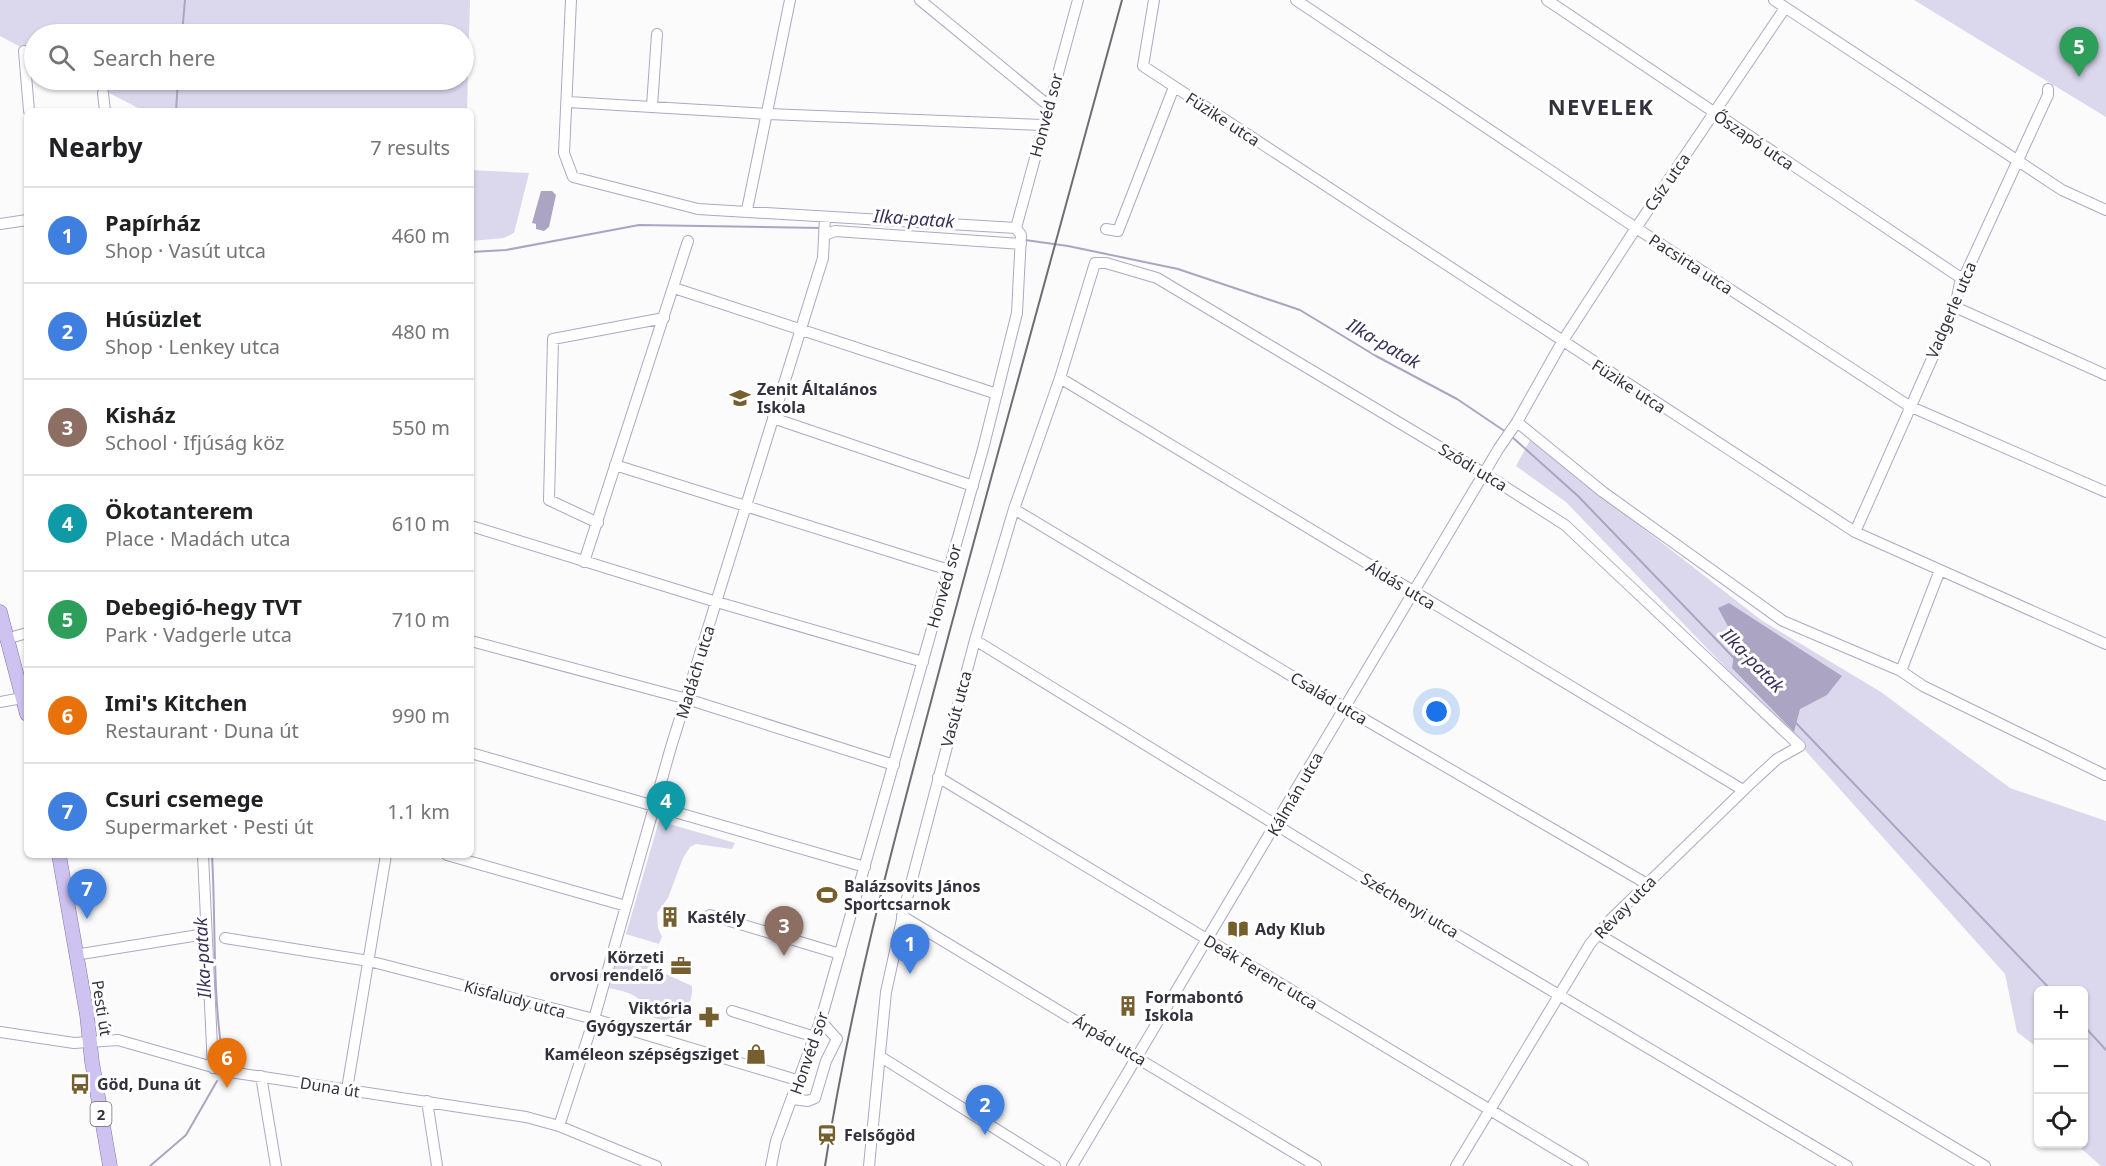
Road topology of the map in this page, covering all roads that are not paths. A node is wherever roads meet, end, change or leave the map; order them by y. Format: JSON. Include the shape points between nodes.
{"nodes":[{"id":1,"x":571,"y":0,"type":"edge"},
{"id":2,"x":790,"y":0,"type":"edge"},
{"id":3,"x":920,"y":0,"type":"edge"},
{"id":4,"x":1078,"y":0,"type":"edge"},
{"id":5,"x":1154,"y":0,"type":"edge"},
{"id":6,"x":1296,"y":0,"type":"edge"},
{"id":7,"x":1547,"y":0,"type":"edge"},
{"id":8,"x":1774,"y":0,"type":"edge"},
{"id":9,"x":1785,"y":8,"type":"junction"},
{"id":10,"x":657,"y":34,"type":"dead end"},
{"id":11,"x":1174,"y":87,"type":"junction"},
{"id":12,"x":2048,"y":88,"type":"dead end"},
{"id":13,"x":27,"y":90,"type":"edge"},
{"id":14,"x":103,"y":93,"type":"dead end"},
{"id":15,"x":568,"y":102,"type":"junction"},
{"id":16,"x":652,"y":106,"type":"junction"},
{"id":17,"x":1049,"y":106,"type":"junction"},
{"id":18,"x":29,"y":108,"type":"edge"},
{"id":19,"x":105,"y":108,"type":"edge"},
{"id":20,"x":768,"y":114,"type":"junction"},
{"id":21,"x":1714,"y":114,"type":"junction"},
{"id":22,"x":1043,"y":125,"type":"junction"},
{"id":23,"x":2017,"y":159,"type":"junction"},
{"id":24,"x":747,"y":210,"type":"junction"},
{"id":25,"x":2106,"y":210,"type":"edge"},
{"id":26,"x":24,"y":220,"type":"edge"},
{"id":27,"x":0,"y":224,"type":"edge"},
{"id":28,"x":825,"y":227,"type":"junction"},
{"id":29,"x":1106,"y":228,"type":"dead end"},
{"id":30,"x":1636,"y":228,"type":"junction"},
{"id":31,"x":1020,"y":237,"type":"junction"},
{"id":32,"x":688,"y":241,"type":"dead end"},
{"id":33,"x":1095,"y":263,"type":"joint"},
{"id":34,"x":1961,"y":278,"type":"junction"},
{"id":35,"x":674,"y":288,"type":"junction"},
{"id":36,"x":1954,"y":307,"type":"junction"},
{"id":37,"x":664,"y":318,"type":"junction"},
{"id":38,"x":800,"y":329,"type":"junction"},
{"id":39,"x":1562,"y":342,"type":"junction"},
{"id":40,"x":2106,"y":375,"type":"edge"},
{"id":41,"x":1060,"y":378,"type":"junction"},
{"id":42,"x":997,"y":394,"type":"junction"},
{"id":43,"x":1909,"y":406,"type":"junction"},
{"id":44,"x":772,"y":418,"type":"junction"},
{"id":45,"x":1515,"y":426,"type":"junction"},
{"id":46,"x":615,"y":465,"type":"junction"},
{"id":47,"x":1485,"y":474,"type":"junction"},
{"id":48,"x":973,"y":486,"type":"junction"},
{"id":49,"x":2106,"y":492,"type":"edge"},
{"id":50,"x":745,"y":507,"type":"junction"},
{"id":51,"x":1014,"y":509,"type":"junction"},
{"id":52,"x":598,"y":523,"type":"junction"},
{"id":53,"x":474,"y":527,"type":"edge"},
{"id":54,"x":1855,"y":532,"type":"junction"},
{"id":55,"x":584,"y":562,"type":"junction"},
{"id":56,"x":949,"y":570,"type":"junction"},
{"id":57,"x":1940,"y":570,"type":"junction"},
{"id":58,"x":1415,"y":593,"type":"junction"},
{"id":59,"x":717,"y":602,"type":"junction"},
{"id":60,"x":0,"y":612,"type":"edge"},
{"id":61,"x":24,"y":634,"type":"edge"},
{"id":62,"x":6,"y":639,"type":"junction"},
{"id":63,"x":975,"y":640,"type":"junction"},
{"id":64,"x":474,"y":642,"type":"edge"},
{"id":65,"x":2106,"y":644,"type":"edge"},
{"id":66,"x":923,"y":662,"type":"junction"},
{"id":67,"x":1901,"y":671,"type":"junction"},
{"id":68,"x":22,"y":698,"type":"junction"},
{"id":69,"x":687,"y":699,"type":"junction"},
{"id":70,"x":0,"y":702,"type":"edge"},
{"id":71,"x":24,"y":704,"type":"edge"},
{"id":72,"x":1345,"y":708,"type":"junction"},
{"id":73,"x":1800,"y":746,"type":"joint"},
{"id":74,"x":474,"y":754,"type":"edge"},
{"id":75,"x":894,"y":765,"type":"junction"},
{"id":76,"x":2105,"y":775,"type":"edge"},
{"id":77,"x":938,"y":777,"type":"junction"},
{"id":78,"x":1743,"y":790,"type":"junction"},
{"id":79,"x":655,"y":804,"type":"junction"},
{"id":80,"x":1278,"y":824,"type":"junction"},
{"id":81,"x":59,"y":858,"type":"edge"},
{"id":82,"x":203,"y":858,"type":"edge"},
{"id":83,"x":386,"y":858,"type":"edge"},
{"id":84,"x":458,"y":858,"type":"edge"},
{"id":85,"x":865,"y":867,"type":"junction"},
{"id":86,"x":1647,"y":884,"type":"junction"},
{"id":87,"x":626,"y":906,"type":"junction"},
{"id":88,"x":710,"y":915,"type":"dead end"},
{"id":89,"x":902,"y":916,"type":"junction"},
{"id":90,"x":205,"y":934,"type":"junction"},
{"id":91,"x":1598,"y":934,"type":"junction"},
{"id":92,"x":225,"y":938,"type":"dead end"},
{"id":93,"x":1207,"y":939,"type":"junction"},
{"id":94,"x":840,"y":954,"type":"junction"},
{"id":95,"x":75,"y":955,"type":"junction"},
{"id":96,"x":369,"y":961,"type":"junction"},
{"id":97,"x":1560,"y":995,"type":"junction"},
{"id":98,"x":732,"y":1011,"type":"dead end"},
{"id":99,"x":594,"y":1019,"type":"junction"},
{"id":100,"x":820,"y":1020,"type":"junction"},
{"id":101,"x":0,"y":1032,"type":"edge"},
{"id":102,"x":815,"y":1037,"type":"junction"},
{"id":103,"x":91,"y":1041,"type":"junction"},
{"id":104,"x":881,"y":1057,"type":"junction"},
{"id":105,"x":1137,"y":1057,"type":"junction"},
{"id":106,"x":221,"y":1070,"type":"junction"},
{"id":107,"x":261,"y":1076,"type":"junction"},
{"id":108,"x":800,"y":1082,"type":"junction"},
{"id":109,"x":347,"y":1089,"type":"junction"},
{"id":110,"x":793,"y":1099,"type":"junction"},
{"id":111,"x":427,"y":1101,"type":"junction"},
{"id":112,"x":1490,"y":1111,"type":"junction"},
{"id":113,"x":559,"y":1126,"type":"junction"},
{"id":114,"x":110,"y":1166,"type":"edge"},
{"id":115,"x":276,"y":1166,"type":"edge"},
{"id":116,"x":437,"y":1166,"type":"edge"},
{"id":117,"x":656,"y":1166,"type":"edge"},
{"id":118,"x":771,"y":1166,"type":"edge"},
{"id":119,"x":869,"y":1166,"type":"edge"},
{"id":120,"x":1055,"y":1166,"type":"edge"},
{"id":121,"x":1072,"y":1166,"type":"edge"},
{"id":122,"x":1316,"y":1166,"type":"edge"},
{"id":123,"x":1456,"y":1166,"type":"edge"},
{"id":124,"x":1583,"y":1166,"type":"edge"},
{"id":125,"x":1847,"y":1166,"type":"edge"},
{"id":126,"x":1986,"y":1166,"type":"edge"}],
"edges":[{"from":1,"to":15,"type":"street"},
{"from":2,"to":20,"type":"street"},
{"from":3,"to":17,"type":"street"},
{"from":4,"to":17,"type":"street","name":"Honvéd sor"},
{"from":5,"to":11,"type":"street","name":"Füzike utca","via":[[1143,66]]},
{"from":6,"to":30,"type":"street","name":"Pacsirta utca"},
{"from":7,"to":21,"type":"street","name":"Őszapó utca"},
{"from":8,"to":9,"type":"street"},
{"from":9,"to":21,"type":"street","name":"Csíz utca"},
{"from":9,"to":23,"type":"street"},
{"from":10,"to":16,"type":"street"},
{"from":11,"to":29,"type":"street","name":"Füzike utca","via":[[1118,231]]},
{"from":11,"to":39,"type":"street","name":"Füzike utca"},
{"from":12,"to":23,"type":"street","name":"Vadgerle utca"},
{"from":13,"to":18,"type":"street"},
{"from":14,"to":19,"type":"street"},
{"from":15,"to":16,"type":"street"},
{"from":15,"to":24,"type":"street","via":[[564,153],[573,177],[698,209]]},
{"from":16,"to":20,"type":"street"},
{"from":17,"to":22,"type":"street","name":"Honvéd sor"},
{"from":20,"to":22,"type":"street"},
{"from":20,"to":24,"type":"street"},
{"from":21,"to":30,"type":"street","name":"Csíz utca"},
{"from":21,"to":34,"type":"street","name":"Őszapó utca"},
{"from":22,"to":31,"type":"street","name":"Honvéd sor"},
{"from":23,"to":25,"type":"street","via":[[2062,190]]},
{"from":23,"to":34,"type":"street","name":"Vadgerle utca"},
{"from":24,"to":28,"type":"street"},
{"from":26,"to":27,"type":"street"},
{"from":28,"to":31,"type":"street"},
{"from":28,"to":31,"type":"street","via":[[835,231]]},
{"from":28,"to":38,"type":"street","name":"Madách utca","via":[[823,258]]},
{"from":30,"to":39,"type":"street","name":"Csíz utca"},
{"from":30,"to":43,"type":"street","name":"Pacsirta utca"},
{"from":31,"to":42,"type":"street","name":"Honvéd sor","via":[[1017,313]]},
{"from":32,"to":35,"type":"street"},
{"from":33,"to":41,"type":"street","name":"Vasút utca"},
{"from":33,"to":47,"type":"street","name":"Sződi utca","via":[[1157,278]]},
{"from":34,"to":36,"type":"street","name":"Vadgerle utca"},
{"from":35,"to":37,"type":"street"},
{"from":35,"to":38,"type":"street"},
{"from":36,"to":40,"type":"street"},
{"from":36,"to":43,"type":"street","name":"Vadgerle utca"},
{"from":37,"to":46,"type":"street"},
{"from":37,"to":52,"type":"street","via":[[553,339],[549,500]]},
{"from":38,"to":42,"type":"street"},
{"from":38,"to":44,"type":"street","name":"Madách utca"},
{"from":39,"to":45,"type":"street","name":"Csíz utca"},
{"from":39,"to":54,"type":"street","name":"Füzike utca"},
{"from":41,"to":51,"type":"street","name":"Vasút utca"},
{"from":41,"to":58,"type":"street","name":"Áldás utca"},
{"from":42,"to":48,"type":"street","name":"Honvéd sor"},
{"from":43,"to":49,"type":"street","name":"Pacsirta utca"},
{"from":43,"to":54,"type":"street","name":"Vadgerle utca"},
{"from":44,"to":48,"type":"street"},
{"from":44,"to":50,"type":"street","name":"Madách utca"},
{"from":45,"to":47,"type":"street","name":"Kálmán utca"},
{"from":45,"to":67,"type":"street","via":[[1783,621]]},
{"from":46,"to":50,"type":"street"},
{"from":46,"to":52,"type":"street"},
{"from":47,"to":58,"type":"street","name":"Kálmán utca"},
{"from":47,"to":73,"type":"street","name":"Sződi utca","via":[[1565,525]]},
{"from":48,"to":56,"type":"street","name":"Honvéd sor"},
{"from":50,"to":56,"type":"street"},
{"from":50,"to":59,"type":"street","name":"Madách utca"},
{"from":51,"to":63,"type":"street","name":"Vasút utca"},
{"from":51,"to":72,"type":"street","name":"Család utca"},
{"from":52,"to":55,"type":"street"},
{"from":53,"to":55,"type":"street"},
{"from":54,"to":57,"type":"street","name":"Füzike utca"},
{"from":55,"to":59,"type":"street"},
{"from":56,"to":66,"type":"street","name":"Honvéd sor"},
{"from":57,"to":65,"type":"street","name":"Füzike utca"},
{"from":57,"to":67,"type":"street"},
{"from":58,"to":72,"type":"street","name":"Kálmán utca"},
{"from":58,"to":78,"type":"street","name":"Áldás utca"},
{"from":59,"to":66,"type":"street"},
{"from":59,"to":69,"type":"street","name":"Madách utca"},
{"from":60,"to":62,"type":"main road"},
{"from":61,"to":62,"type":"street"},
{"from":62,"to":68,"type":"main road"},
{"from":63,"to":77,"type":"street","name":"Vasút utca"},
{"from":63,"to":80,"type":"street","name":"Széchenyi utca"},
{"from":64,"to":69,"type":"street"},
{"from":66,"to":75,"type":"street","name":"Honvéd sor"},
{"from":67,"to":76,"type":"street","via":[[1923,686]]},
{"from":68,"to":70,"type":"street"},
{"from":68,"to":71,"type":"main road"},
{"from":69,"to":75,"type":"street"},
{"from":69,"to":79,"type":"street","name":"Madách utca"},
{"from":72,"to":80,"type":"street","name":"Kálmán utca"},
{"from":72,"to":86,"type":"street","name":"Család utca"},
{"from":73,"to":78,"type":"street","name":"Révay utca","via":[[1777,759]]},
{"from":74,"to":79,"type":"street"},
{"from":75,"to":85,"type":"street","name":"Honvéd sor"},
{"from":77,"to":89,"type":"street","name":"Vasút utca"},
{"from":77,"to":93,"type":"street","name":"Deák Ferenc utca"},
{"from":78,"to":86,"type":"street","name":"Révay utca"},
{"from":79,"to":85,"type":"street"},
{"from":79,"to":87,"type":"street","name":"Madách utca"},
{"from":80,"to":93,"type":"street","name":"Kálmán utca"},
{"from":80,"to":97,"type":"street","name":"Széchenyi utca"},
{"from":81,"to":95,"type":"main road","name":"Pesti út","number":"2"},
{"from":82,"to":90,"type":"street"},
{"from":83,"to":96,"type":"street"},
{"from":84,"to":87,"type":"street"},
{"from":85,"to":94,"type":"street","name":"Honvéd sor"},
{"from":86,"to":91,"type":"street","name":"Révay utca"},
{"from":87,"to":99,"type":"street","name":"Madách utca"},
{"from":88,"to":94,"type":"street"},
{"from":89,"to":104,"type":"street","name":"Vasút utca","via":[[886,992]]},
{"from":89,"to":105,"type":"street","name":"Árpád utca"},
{"from":90,"to":95,"type":"street"},
{"from":90,"to":106,"type":"street"},
{"from":91,"to":97,"type":"street","name":"Révay utca"},
{"from":91,"to":126,"type":"street"},
{"from":92,"to":96,"type":"street","name":"Kisfaludy utca"},
{"from":93,"to":105,"type":"street","name":"Kálmán utca"},
{"from":93,"to":112,"type":"street","name":"Deák Ferenc utca"},
{"from":94,"to":100,"type":"street","name":"Honvéd sor"},
{"from":95,"to":103,"type":"main road","name":"Pesti út","number":"2"},
{"from":96,"to":99,"type":"street","name":"Kisfaludy utca"},
{"from":96,"to":109,"type":"street"},
{"from":97,"to":112,"type":"street","name":"Révay utca"},
{"from":97,"to":125,"type":"street","name":"Széchenyi utca"},
{"from":98,"to":102,"type":"street"},
{"from":99,"to":108,"type":"street","name":"Kisfaludy utca"},
{"from":99,"to":113,"type":"street","name":"Madách utca"},
{"from":100,"to":102,"type":"street","name":"Honvéd sor"},
{"from":100,"to":110,"type":"street","via":[[837,1039],[834,1048],[815,1098]]},
{"from":101,"to":103,"type":"street","name":"Duna út","via":[[74,1043]]},
{"from":102,"to":108,"type":"street","name":"Honvéd sor"},
{"from":103,"to":106,"type":"street","name":"Duna út","via":[[118,1040]]},
{"from":103,"to":114,"type":"main road","name":"Pesti út","number":"2"},
{"from":104,"to":119,"type":"street","name":"Vasút utca"},
{"from":104,"to":120,"type":"street"},
{"from":105,"to":121,"type":"street","name":"Kálmán utca"},
{"from":105,"to":122,"type":"street","name":"Árpád utca"},
{"from":106,"to":107,"type":"street","name":"Duna út"},
{"from":107,"to":109,"type":"street","name":"Duna út"},
{"from":107,"to":115,"type":"street"},
{"from":108,"to":110,"type":"street","name":"Honvéd sor"},
{"from":109,"to":111,"type":"street","name":"Duna út"},
{"from":110,"to":118,"type":"street","name":"Honvéd sor","via":[[776,1141]]},
{"from":111,"to":113,"type":"street","name":"Duna út"},
{"from":111,"to":116,"type":"street"},
{"from":112,"to":123,"type":"street","name":"Révay utca"},
{"from":112,"to":124,"type":"street","name":"Deák Ferenc utca"},
{"from":113,"to":117,"type":"street","name":"Duna út"}]}
